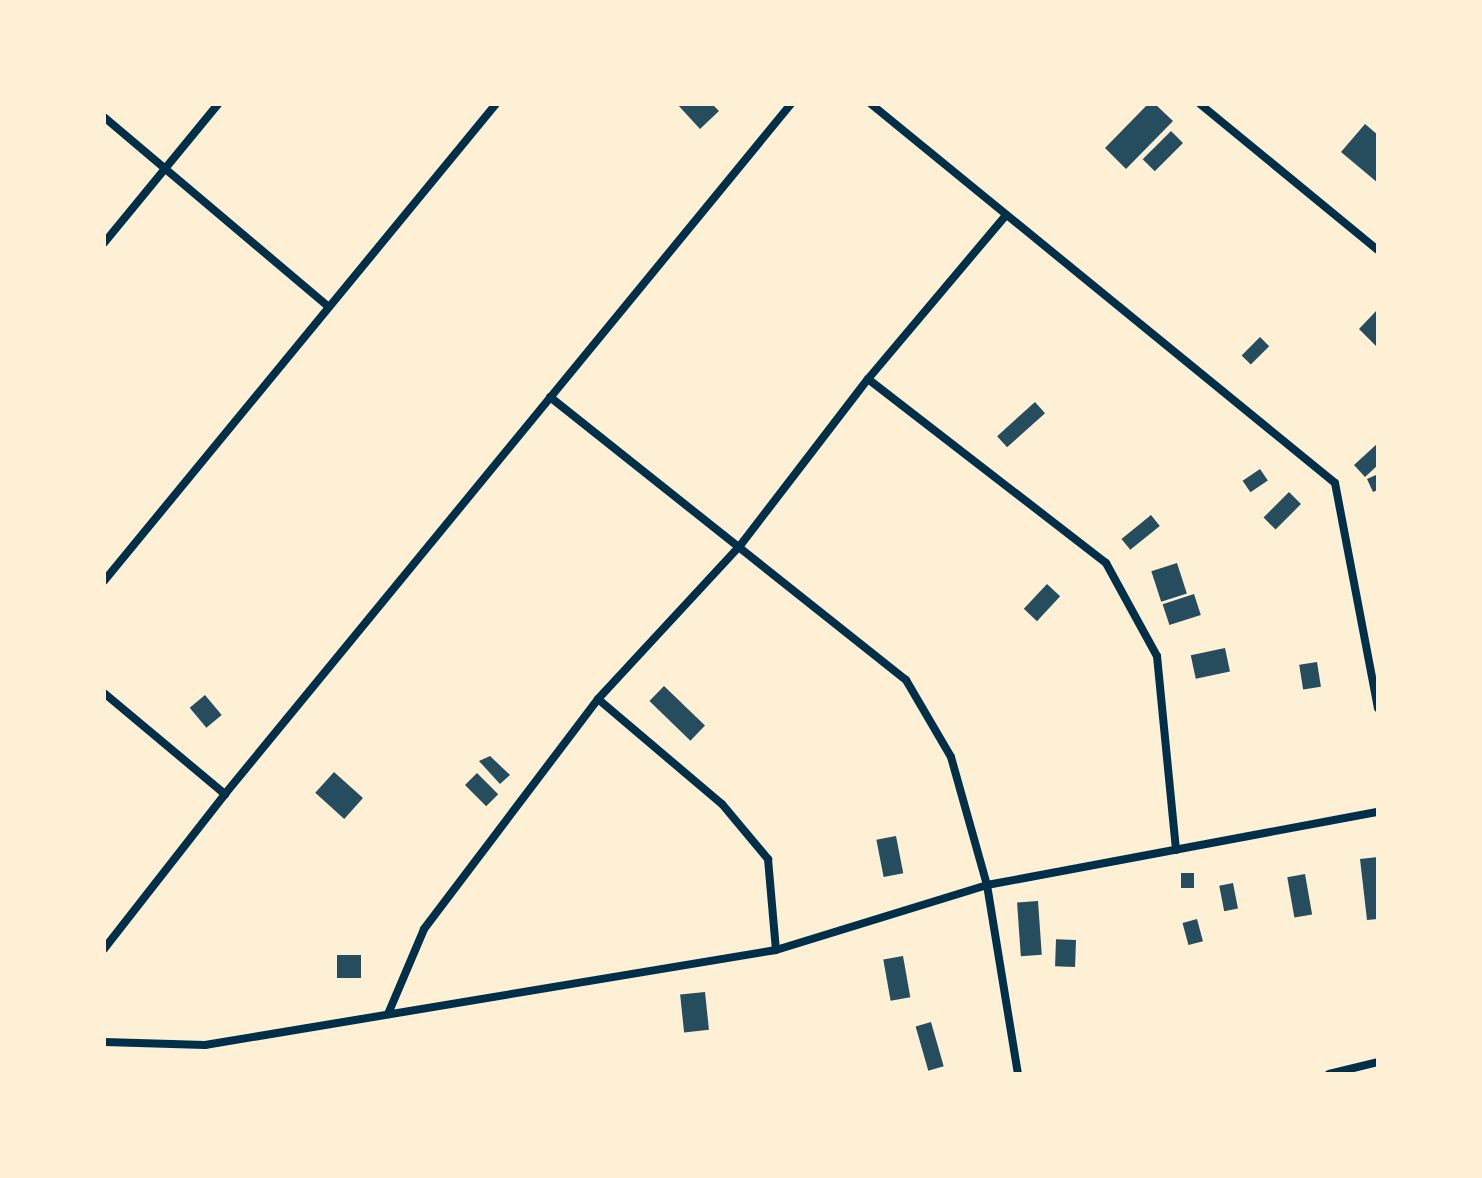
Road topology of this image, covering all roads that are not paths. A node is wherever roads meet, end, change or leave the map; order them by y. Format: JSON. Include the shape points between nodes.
{"nodes":[{"id":1,"x":218,"y":104,"type":"edge"},
{"id":2,"x":496,"y":104,"type":"edge"},
{"id":3,"x":791,"y":104,"type":"edge"},
{"id":4,"x":871,"y":104,"type":"edge"},
{"id":5,"x":1200,"y":104,"type":"edge"},
{"id":6,"x":104,"y":117,"type":"edge"},
{"id":7,"x":163,"y":171,"type":"junction"},
{"id":8,"x":1006,"y":215,"type":"junction"},
{"id":9,"x":104,"y":243,"type":"edge"},
{"id":10,"x":1378,"y":250,"type":"edge"},
{"id":11,"x":329,"y":307,"type":"junction"},
{"id":12,"x":868,"y":379,"type":"junction"},
{"id":13,"x":550,"y":397,"type":"junction"},
{"id":14,"x":739,"y":547,"type":"junction"},
{"id":15,"x":104,"y":581,"type":"edge"},
{"id":16,"x":104,"y":693,"type":"edge"},
{"id":17,"x":598,"y":699,"type":"junction"},
{"id":18,"x":1378,"y":708,"type":"edge"},
{"id":19,"x":225,"y":794,"type":"junction"},
{"id":20,"x":1378,"y":812,"type":"edge"},
{"id":21,"x":1176,"y":850,"type":"junction"},
{"id":22,"x":987,"y":885,"type":"junction"},
{"id":23,"x":104,"y":949,"type":"edge"},
{"id":24,"x":776,"y":950,"type":"junction"},
{"id":25,"x":388,"y":1014,"type":"junction"},
{"id":26,"x":104,"y":1042,"type":"edge"},
{"id":27,"x":1378,"y":1062,"type":"edge"},
{"id":28,"x":1018,"y":1074,"type":"edge"},
{"id":29,"x":1329,"y":1074,"type":"edge"}],
"edges":[{"from":1,"to":7,"type":"street"},
{"from":2,"to":11,"type":"street"},
{"from":3,"to":13,"type":"street"},
{"from":4,"to":8,"type":"street"},
{"from":5,"to":10,"type":"street"},
{"from":6,"to":7,"type":"street"},
{"from":7,"to":9,"type":"street"},
{"from":7,"to":11,"type":"street"},
{"from":8,"to":12,"type":"street"},
{"from":8,"to":18,"type":"street","via":[[1335,483]]},
{"from":11,"to":15,"type":"street"},
{"from":12,"to":14,"type":"street"},
{"from":12,"to":21,"type":"street","via":[[1106,563],[1157,656]]},
{"from":13,"to":14,"type":"street"},
{"from":13,"to":19,"type":"street"},
{"from":14,"to":17,"type":"street"},
{"from":14,"to":22,"type":"street","via":[[906,680],[951,757]]},
{"from":16,"to":19,"type":"street"},
{"from":17,"to":24,"type":"street","via":[[722,804],[768,859]]},
{"from":17,"to":25,"type":"street","via":[[424,929]]},
{"from":19,"to":23,"type":"street"},
{"from":20,"to":21,"type":"street"},
{"from":21,"to":22,"type":"street"},
{"from":22,"to":24,"type":"street"},
{"from":22,"to":28,"type":"street"},
{"from":24,"to":25,"type":"street"},
{"from":25,"to":26,"type":"street","via":[[205,1045]]},
{"from":27,"to":29,"type":"street"}]}
